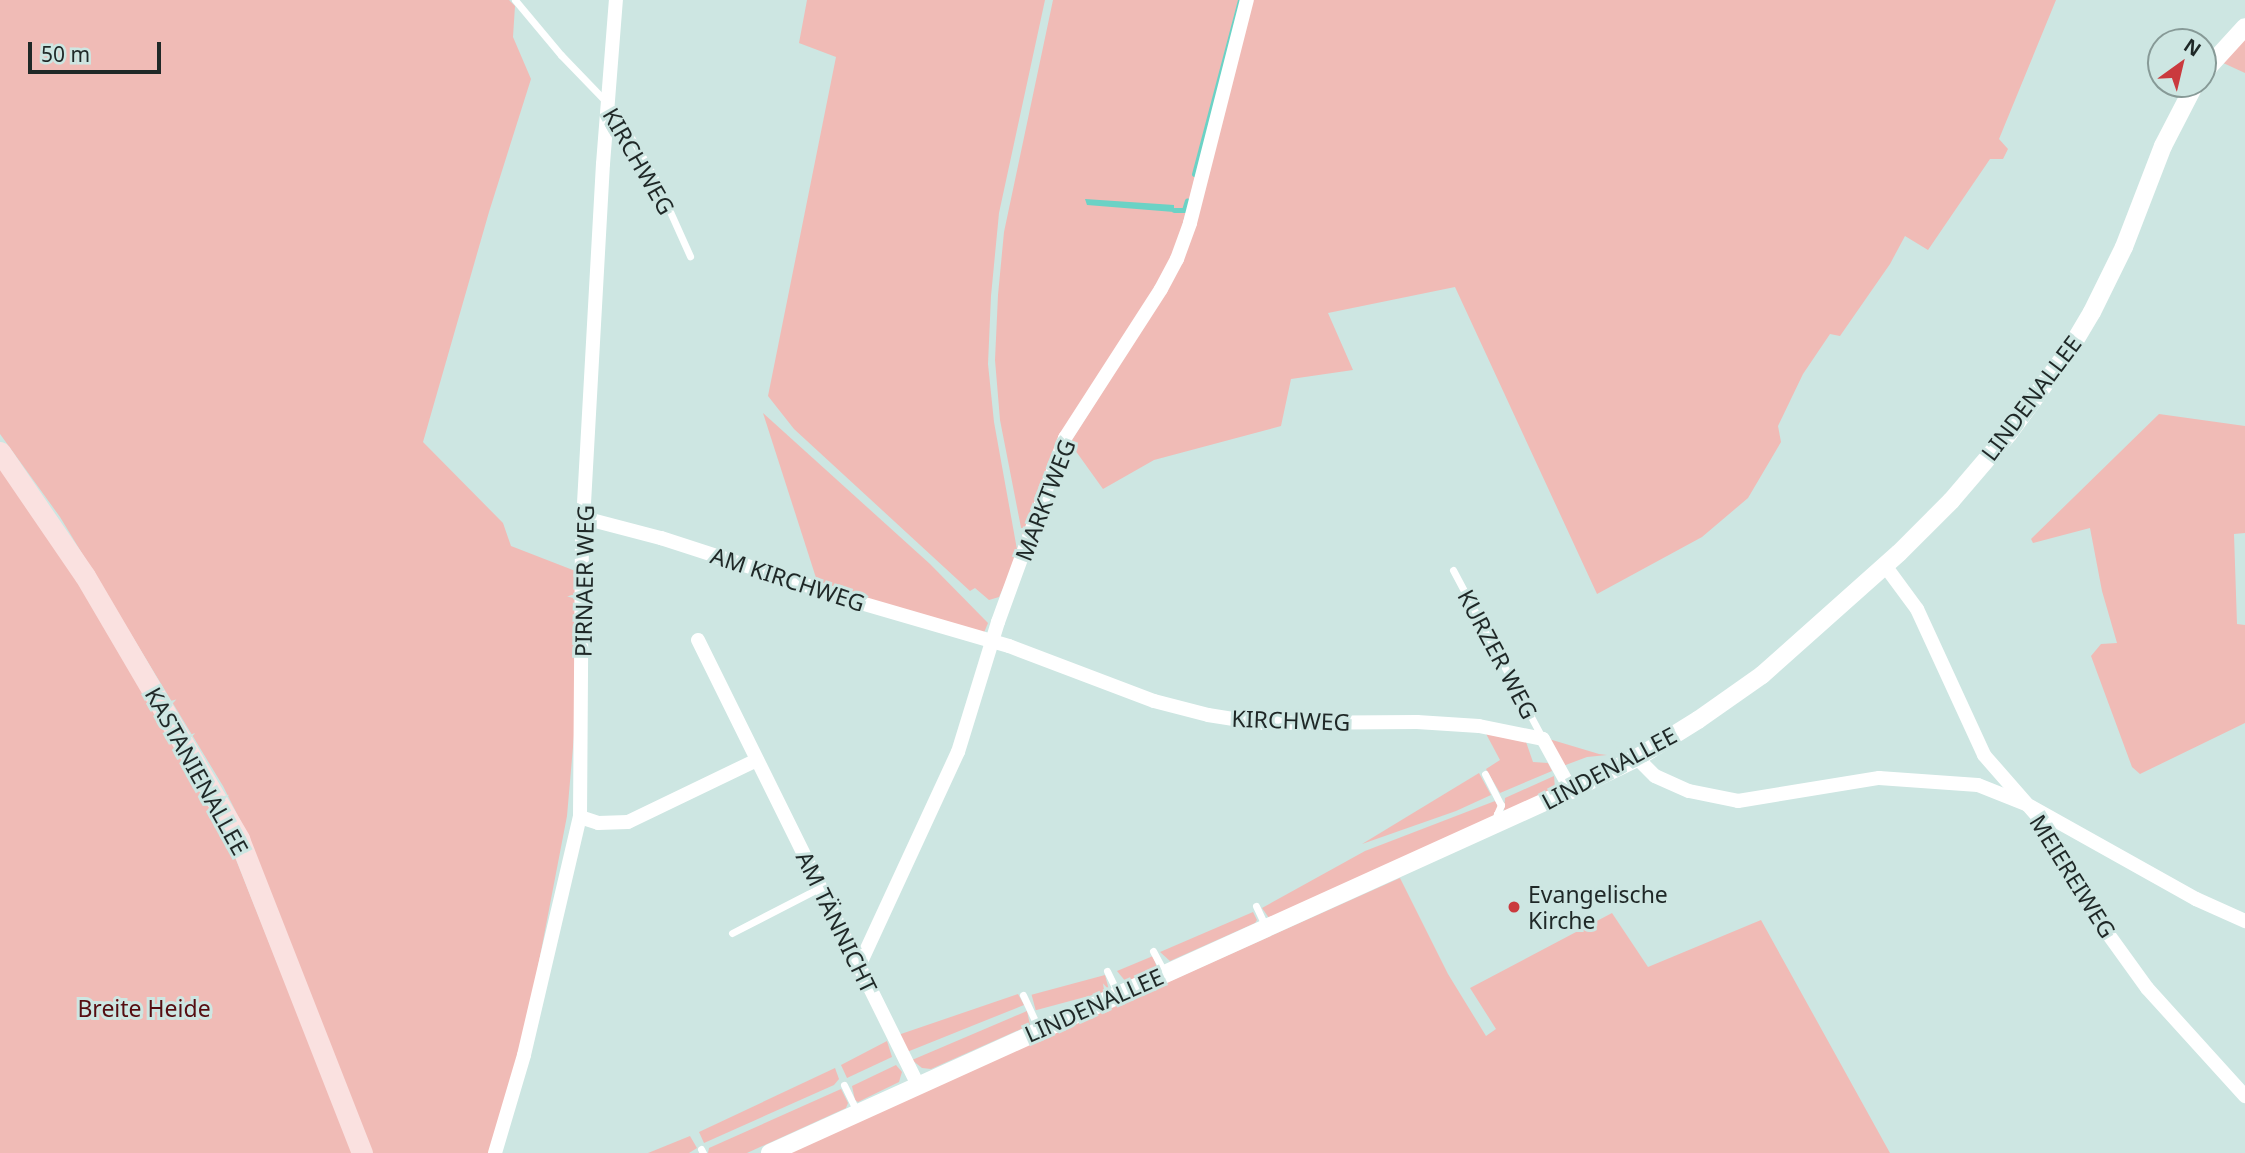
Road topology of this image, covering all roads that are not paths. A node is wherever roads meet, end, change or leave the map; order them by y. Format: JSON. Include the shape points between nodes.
{"nodes":[{"id":1,"x":515,"y":0,"type":"edge"},
{"id":2,"x":616,"y":0,"type":"edge"},
{"id":3,"x":1247,"y":0,"type":"edge"},
{"id":4,"x":2245,"y":27,"type":"edge"},
{"id":5,"x":2217,"y":58,"type":"edge"},
{"id":6,"x":2188,"y":98,"type":"edge"},
{"id":7,"x":608,"y":105,"type":"junction"},
{"id":8,"x":690,"y":256,"type":"dead end"},
{"id":9,"x":0,"y":452,"type":"edge"},
{"id":10,"x":584,"y":518,"type":"junction"},
{"id":11,"x":1886,"y":566,"type":"junction"},
{"id":12,"x":1453,"y":570,"type":"dead end"},
{"id":13,"x":698,"y":640,"type":"dead end"},
{"id":14,"x":992,"y":642,"type":"junction"},
{"id":15,"x":1543,"y":739,"type":"junction"},
{"id":16,"x":1637,"y":758,"type":"junction"},
{"id":17,"x":757,"y":760,"type":"junction"},
{"id":18,"x":1485,"y":775,"type":"dead end"},
{"id":19,"x":1571,"y":790,"type":"junction"},
{"id":20,"x":2026,"y":804,"type":"junction"},
{"id":21,"x":580,"y":817,"type":"junction"},
{"id":22,"x":1500,"y":823,"type":"junction"},
{"id":23,"x":819,"y":888,"type":"junction"},
{"id":24,"x":1256,"y":906,"type":"dead end"},
{"id":25,"x":2245,"y":920,"type":"edge"},
{"id":26,"x":1266,"y":927,"type":"junction"},
{"id":27,"x":732,"y":933,"type":"dead end"},
{"id":28,"x":1153,"y":951,"type":"dead end"},
{"id":29,"x":859,"y":966,"type":"junction"},
{"id":30,"x":1107,"y":971,"type":"dead end"},
{"id":31,"x":1164,"y":973,"type":"junction"},
{"id":32,"x":1023,"y":995,"type":"dead end"},
{"id":33,"x":1118,"y":995,"type":"junction"},
{"id":34,"x":1040,"y":1030,"type":"junction"},
{"id":35,"x":844,"y":1085,"type":"dead end"},
{"id":36,"x":918,"y":1085,"type":"junction"},
{"id":37,"x":2245,"y":1096,"type":"edge"},
{"id":38,"x":858,"y":1113,"type":"junction"},
{"id":39,"x":362,"y":1153,"type":"edge"},
{"id":40,"x":495,"y":1153,"type":"edge"},
{"id":41,"x":770,"y":1153,"type":"edge"}],
"edges":[{"from":1,"to":7,"type":"lane","name":"KIRCHWEG"},
{"from":2,"to":7,"type":"street","name":"PIRNAER WEG"},
{"from":3,"to":14,"type":"street","name":"MARKTWEG","via":[[1177,259],[1065,438]]},
{"from":4,"to":5,"type":"street"},
{"from":6,"to":11,"type":"street","name":"LINDENALLEE","via":[[2163,146],[2113,271],[2070,349],[2000,443]]},
{"from":7,"to":8,"type":"lane","name":"KIRCHWEG","via":[[617,112],[653,176]]},
{"from":7,"to":10,"type":"street","name":"PIRNAER WEG"},
{"from":9,"to":39,"type":"main road","name":"KASTANIENALLEE","via":[[85,576],[239,839]]},
{"from":10,"to":14,"type":"street","name":"AM KIRCHWEG"},
{"from":10,"to":21,"type":"street","name":"PIRNAER WEG"},
{"from":11,"to":16,"type":"street","name":"LINDENALLEE","via":[[1762,675]]},
{"from":11,"to":20,"type":"street","name":"MEIEREIWEG","via":[[1917,608],[1984,755]]},
{"from":12,"to":15,"type":"lane","name":"KURZER WEG"},
{"from":13,"to":17,"type":"street","name":"AM TÄNNICHT"},
{"from":14,"to":15,"type":"street","name":"KIRCHWEG","via":[[1154,701],[1208,715],[1259,723],[1479,726]]},
{"from":14,"to":29,"type":"street","name":"MARKTWEG","via":[[958,752]]},
{"from":15,"to":19,"type":"street"},
{"from":16,"to":19,"type":"street","name":"LINDENALLEE"},
{"from":16,"to":20,"type":"street","via":[[1655,776],[1720,799],[1759,800],[1879,778],[1905,778],[1978,785]]},
{"from":17,"to":21,"type":"street","via":[[628,822],[598,823]]},
{"from":17,"to":23,"type":"street","name":"AM TÄNNICHT"},
{"from":18,"to":22,"type":"lane","via":[[1501,805]]},
{"from":19,"to":22,"type":"street","name":"LINDENALLEE"},
{"from":20,"to":25,"type":"street","via":[[2196,899]]},
{"from":20,"to":37,"type":"street","name":"MEIEREIWEG","via":[[2040,819],[2098,920],[2147,988]]},
{"from":21,"to":40,"type":"street","name":"PIRNAER WEG","via":[[524,1055]]},
{"from":22,"to":26,"type":"street","name":"LINDENALLEE"},
{"from":23,"to":27,"type":"lane"},
{"from":23,"to":29,"type":"street","name":"AM TÄNNICHT"},
{"from":24,"to":26,"type":"lane"},
{"from":26,"to":31,"type":"street","name":"LINDENALLEE"},
{"from":28,"to":31,"type":"lane"},
{"from":29,"to":36,"type":"street","name":"AM TÄNNICHT"},
{"from":30,"to":33,"type":"lane"},
{"from":31,"to":33,"type":"street","name":"LINDENALLEE"},
{"from":32,"to":34,"type":"lane"},
{"from":33,"to":34,"type":"street","name":"LINDENALLEE"},
{"from":34,"to":36,"type":"street","name":"LINDENALLEE"},
{"from":35,"to":38,"type":"lane"},
{"from":36,"to":38,"type":"street","name":"LINDENALLEE"},
{"from":38,"to":41,"type":"street","name":"LINDENALLEE"}]}
